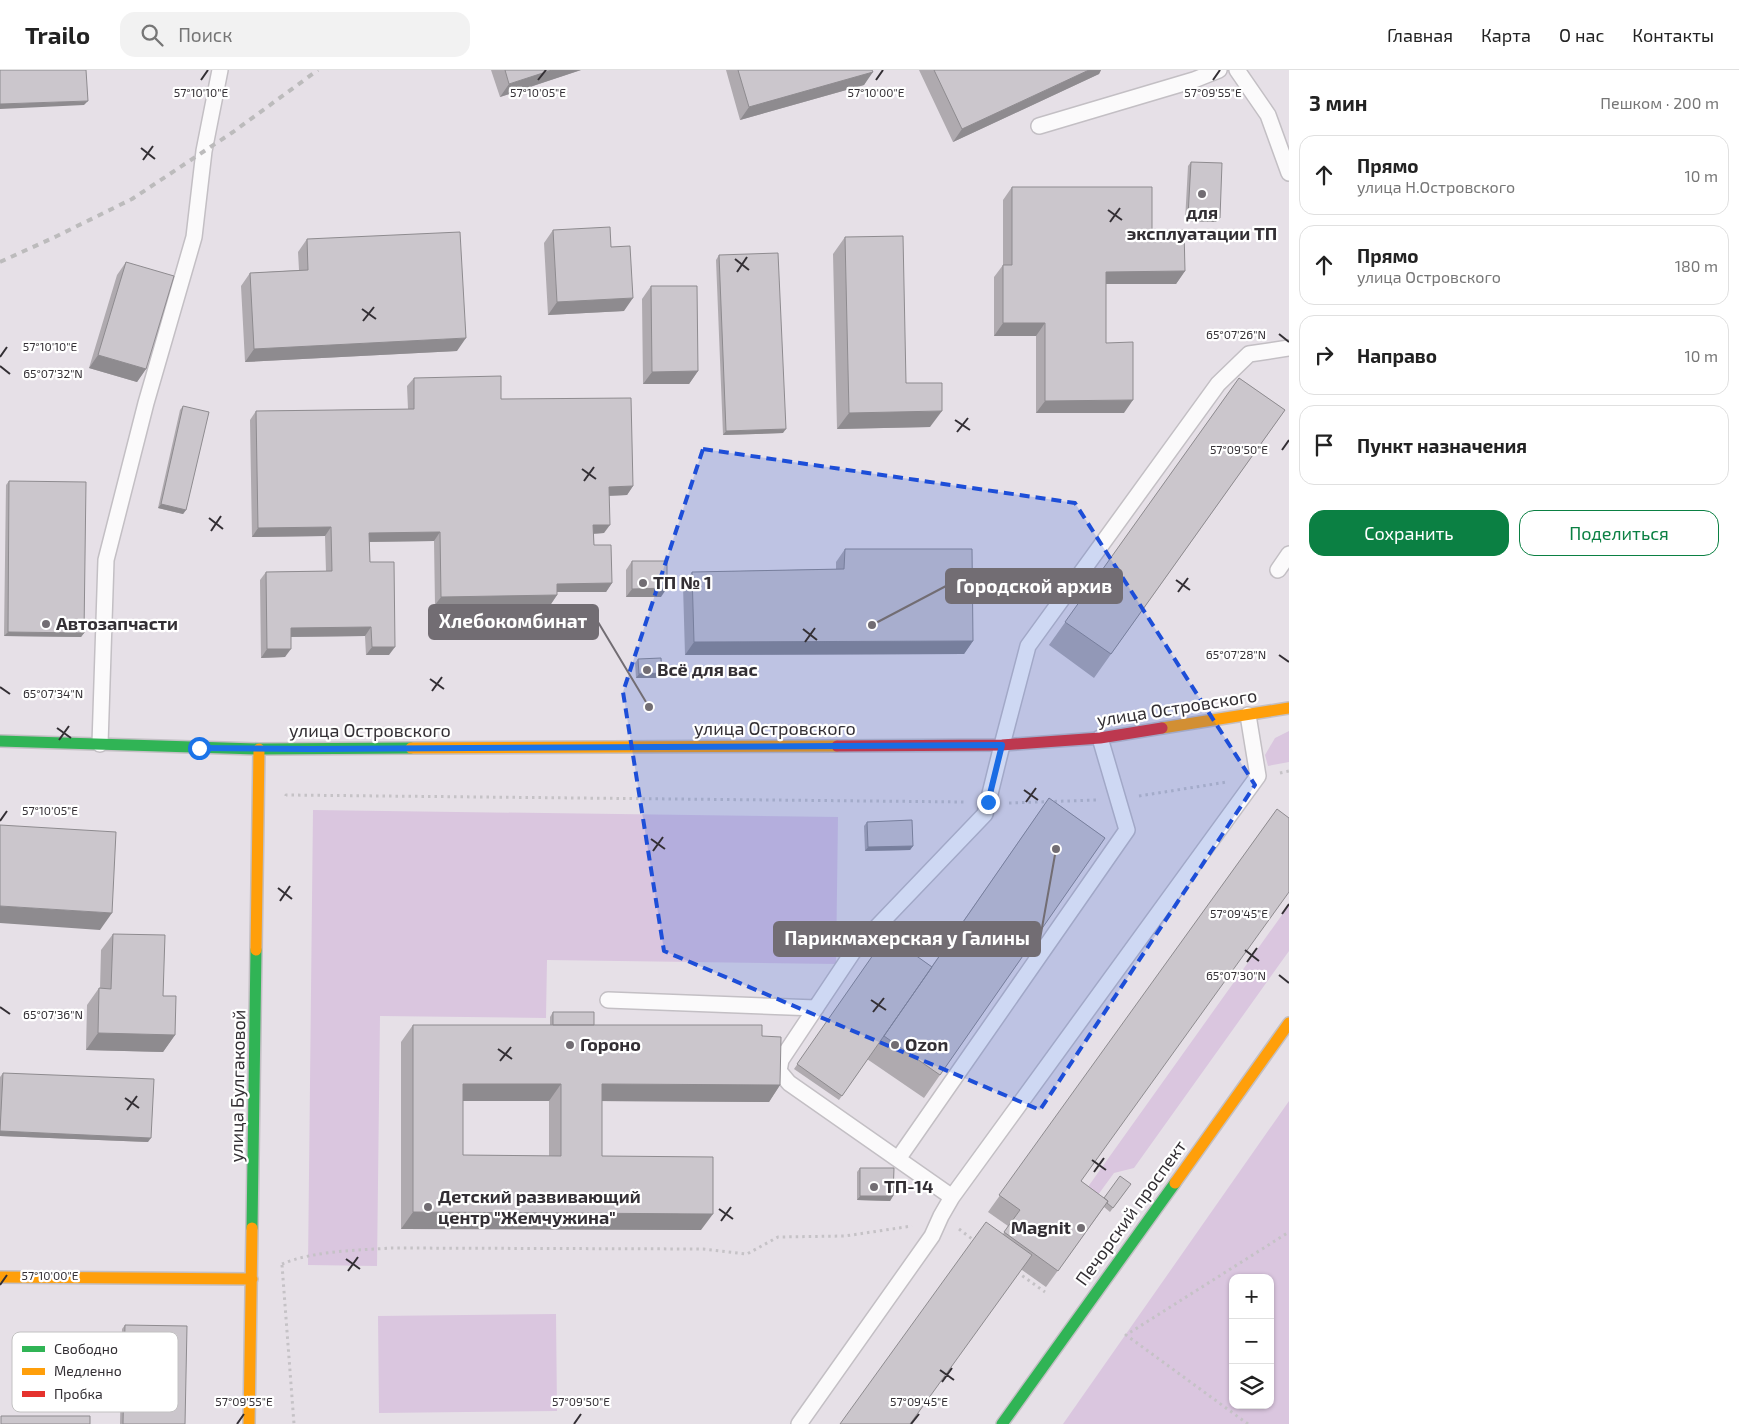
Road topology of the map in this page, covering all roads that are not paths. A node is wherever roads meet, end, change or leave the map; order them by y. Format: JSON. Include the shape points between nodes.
{"nodes":[{"id":1,"x":220,"y":70,"type":"edge"},
{"id":2,"x":1219,"y":70,"type":"edge"},
{"id":3,"x":1237,"y":70,"type":"edge"},
{"id":4,"x":1039,"y":126,"type":"dead end"},
{"id":5,"x":1289,"y":173,"type":"edge"},
{"id":6,"x":1289,"y":348,"type":"edge"},
{"id":7,"x":1289,"y":554,"type":"edge"},
{"id":8,"x":1278,"y":570,"type":"dead end"},
{"id":9,"x":1289,"y":708,"type":"edge"},
{"id":10,"x":1248,"y":715,"type":"junction"},
{"id":11,"x":1100,"y":738,"type":"junction"},
{"id":12,"x":0,"y":741,"type":"edge"},
{"id":13,"x":100,"y":744,"type":"junction"},
{"id":14,"x":1002,"y":745,"type":"junction"},
{"id":15,"x":260,"y":749,"type":"junction"},
{"id":16,"x":608,"y":1000,"type":"dead end"},
{"id":17,"x":816,"y":1008,"type":"junction"},
{"id":18,"x":1289,"y":1023,"type":"edge"},
{"id":19,"x":898,"y":1160,"type":"junction"},
{"id":20,"x":952,"y":1197,"type":"junction"},
{"id":21,"x":0,"y":1277,"type":"edge"},
{"id":22,"x":252,"y":1279,"type":"junction"},
{"id":23,"x":249,"y":1424,"type":"edge"},
{"id":24,"x":799,"y":1424,"type":"edge"},
{"id":25,"x":1002,"y":1424,"type":"edge"}],
"edges":[{"from":1,"to":13,"type":"lane","via":[[204,151],[194,237],[146,403],[106,560]]},
{"from":2,"to":4,"type":"lane"},
{"from":3,"to":5,"type":"lane","via":[[1268,115]]},
{"from":6,"to":14,"type":"lane","via":[[1249,354],[1218,384],[1028,646]]},
{"from":7,"to":8,"type":"lane"},
{"from":9,"to":10,"type":"main road","name":"улица Островского"},
{"from":10,"to":11,"type":"main road","name":"улица Островского"},
{"from":10,"to":20,"type":"lane","via":[[1258,776]]},
{"from":11,"to":14,"type":"main road","name":"улица Островского"},
{"from":11,"to":19,"type":"lane","via":[[1127,830]]},
{"from":12,"to":13,"type":"main road","name":"улица Островского"},
{"from":13,"to":15,"type":"main road","name":"улица Островского"},
{"from":14,"to":15,"type":"main road","name":"улица Островского"},
{"from":14,"to":17,"type":"lane","via":[[985,814],[853,952]]},
{"from":15,"to":22,"type":"main road","name":"улица Булгаковой"},
{"from":16,"to":17,"type":"lane"},
{"from":17,"to":19,"type":"lane","via":[[781,1060],[779,1071],[789,1083]]},
{"from":18,"to":25,"type":"main road","name":"Печорский проспект"},
{"from":19,"to":20,"type":"lane"},
{"from":20,"to":24,"type":"lane","via":[[932,1236]]},
{"from":21,"to":22,"type":"main road"},
{"from":22,"to":23,"type":"main road","name":"улица Булгаковой"}]}
